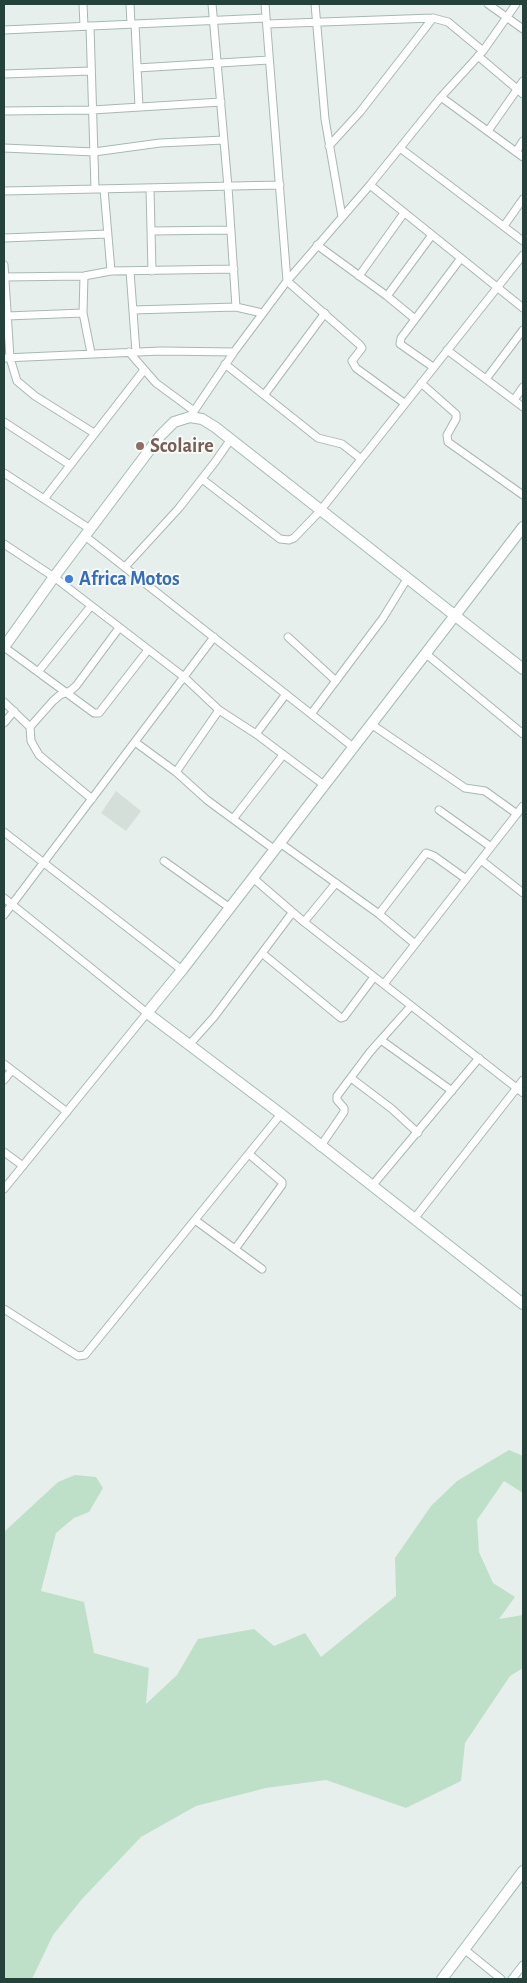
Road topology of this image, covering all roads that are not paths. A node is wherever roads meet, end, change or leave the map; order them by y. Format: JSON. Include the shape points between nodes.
{"nodes":[{"id":1,"x":83,"y":4,"type":"edge"},
{"id":2,"x":130,"y":4,"type":"edge"},
{"id":3,"x":212,"y":4,"type":"edge"},
{"id":4,"x":265,"y":4,"type":"edge"},
{"id":5,"x":315,"y":4,"type":"edge"},
{"id":6,"x":488,"y":4,"type":"edge"},
{"id":7,"x":516,"y":4,"type":"edge"},
{"id":8,"x":507,"y":16,"type":"junction"},
{"id":9,"x":433,"y":18,"type":"junction"},
{"id":10,"x":213,"y":20,"type":"junction"},
{"id":11,"x":266,"y":21,"type":"junction"},
{"id":12,"x":317,"y":22,"type":"junction"},
{"id":13,"x":133,"y":24,"type":"junction"},
{"id":14,"x":87,"y":26,"type":"junction"},
{"id":15,"x":523,"y":29,"type":"edge"},
{"id":16,"x":4,"y":30,"type":"edge"},
{"id":17,"x":480,"y":54,"type":"junction"},
{"id":18,"x":270,"y":60,"type":"junction"},
{"id":19,"x":217,"y":64,"type":"junction"},
{"id":20,"x":137,"y":68,"type":"junction"},
{"id":21,"x":91,"y":71,"type":"junction"},
{"id":22,"x":4,"y":74,"type":"edge"},
{"id":23,"x":523,"y":81,"type":"edge"},
{"id":24,"x":520,"y":91,"type":"edge"},
{"id":25,"x":442,"y":97,"type":"junction"},
{"id":26,"x":221,"y":102,"type":"junction"},
{"id":27,"x":139,"y":107,"type":"junction"},
{"id":28,"x":92,"y":110,"type":"junction"},
{"id":29,"x":4,"y":111,"type":"edge"},
{"id":30,"x":488,"y":131,"type":"junction"},
{"id":31,"x":224,"y":140,"type":"junction"},
{"id":32,"x":523,"y":141,"type":"edge"},
{"id":33,"x":329,"y":146,"type":"junction"},
{"id":34,"x":4,"y":148,"type":"edge"},
{"id":35,"x":400,"y":148,"type":"junction"},
{"id":36,"x":94,"y":152,"type":"junction"},
{"id":37,"x":516,"y":152,"type":"junction"},
{"id":38,"x":523,"y":157,"type":"edge"},
{"id":39,"x":280,"y":185,"type":"junction"},
{"id":40,"x":370,"y":185,"type":"junction"},
{"id":41,"x":228,"y":187,"type":"junction"},
{"id":42,"x":94,"y":189,"type":"junction"},
{"id":43,"x":104,"y":189,"type":"junction"},
{"id":44,"x":150,"y":189,"type":"junction"},
{"id":45,"x":4,"y":191,"type":"edge"},
{"id":46,"x":523,"y":199,"type":"edge"},
{"id":47,"x":404,"y":213,"type":"junction"},
{"id":48,"x":342,"y":217,"type":"junction"},
{"id":49,"x":504,"y":226,"type":"junction"},
{"id":50,"x":230,"y":230,"type":"junction"},
{"id":51,"x":151,"y":231,"type":"junction"},
{"id":52,"x":108,"y":234,"type":"junction"},
{"id":53,"x":432,"y":234,"type":"junction"},
{"id":54,"x":4,"y":238,"type":"edge"},
{"id":55,"x":523,"y":241,"type":"edge"},
{"id":56,"x":317,"y":245,"type":"junction"},
{"id":57,"x":523,"y":255,"type":"edge"},
{"id":58,"x":461,"y":258,"type":"junction"},
{"id":59,"x":4,"y":265,"type":"edge"},
{"id":60,"x":234,"y":268,"type":"junction"},
{"id":61,"x":152,"y":270,"type":"junction"},
{"id":62,"x":112,"y":271,"type":"junction"},
{"id":63,"x":130,"y":271,"type":"junction"},
{"id":64,"x":84,"y":276,"type":"junction"},
{"id":65,"x":359,"y":276,"type":"junction"},
{"id":66,"x":4,"y":277,"type":"edge"},
{"id":67,"x":287,"y":282,"type":"junction"},
{"id":68,"x":498,"y":287,"type":"junction"},
{"id":69,"x":387,"y":296,"type":"junction"},
{"id":70,"x":236,"y":307,"type":"junction"},
{"id":71,"x":523,"y":308,"type":"edge"},
{"id":72,"x":133,"y":310,"type":"junction"},
{"id":73,"x":83,"y":313,"type":"junction"},
{"id":74,"x":262,"y":313,"type":"junction"},
{"id":75,"x":325,"y":313,"type":"junction"},
{"id":76,"x":7,"y":316,"type":"junction"},
{"id":77,"x":415,"y":319,"type":"junction"},
{"id":78,"x":523,"y":330,"type":"edge"},
{"id":79,"x":447,"y":350,"type":"junction"},
{"id":80,"x":132,"y":352,"type":"junction"},
{"id":81,"x":234,"y":352,"type":"junction"},
{"id":82,"x":91,"y":353,"type":"junction"},
{"id":83,"x":7,"y":358,"type":"edge"},
{"id":84,"x":225,"y":364,"type":"junction"},
{"id":85,"x":433,"y":367,"type":"junction"},
{"id":86,"x":144,"y":370,"type":"junction"},
{"id":87,"x":486,"y":379,"type":"junction"},
{"id":88,"x":421,"y":383,"type":"junction"},
{"id":89,"x":523,"y":387,"type":"edge"},
{"id":90,"x":264,"y":394,"type":"junction"},
{"id":91,"x":514,"y":400,"type":"junction"},
{"id":92,"x":404,"y":404,"type":"junction"},
{"id":93,"x":523,"y":406,"type":"edge"},
{"id":94,"x":192,"y":414,"type":"junction"},
{"id":95,"x":4,"y":422,"type":"edge"},
{"id":96,"x":94,"y":433,"type":"junction"},
{"id":97,"x":231,"y":439,"type":"junction"},
{"id":98,"x":360,"y":458,"type":"junction"},
{"id":99,"x":70,"y":464,"type":"junction"},
{"id":100,"x":4,"y":473,"type":"edge"},
{"id":101,"x":202,"y":479,"type":"junction"},
{"id":102,"x":523,"y":496,"type":"edge"},
{"id":103,"x":44,"y":499,"type":"junction"},
{"id":104,"x":320,"y":510,"type":"junction"},
{"id":105,"x":523,"y":527,"type":"edge"},
{"id":106,"x":87,"y":532,"type":"junction"},
{"id":107,"x":4,"y":544,"type":"edge"},
{"id":108,"x":125,"y":567,"type":"junction"},
{"id":109,"x":54,"y":577,"type":"junction"},
{"id":110,"x":407,"y":579,"type":"junction"},
{"id":111,"x":91,"y":606,"type":"junction"},
{"id":112,"x":454,"y":615,"type":"junction"},
{"id":113,"x":119,"y":628,"type":"junction"},
{"id":114,"x":288,"y":637,"type":"dead end"},
{"id":115,"x":214,"y":638,"type":"junction"},
{"id":116,"x":4,"y":647,"type":"edge"},
{"id":117,"x":148,"y":650,"type":"junction"},
{"id":118,"x":425,"y":653,"type":"junction"},
{"id":119,"x":523,"y":669,"type":"edge"},
{"id":120,"x":38,"y":672,"type":"junction"},
{"id":121,"x":184,"y":677,"type":"junction"},
{"id":122,"x":336,"y":681,"type":"junction"},
{"id":123,"x":67,"y":694,"type":"junction"},
{"id":124,"x":286,"y":694,"type":"junction"},
{"id":125,"x":4,"y":702,"type":"edge"},
{"id":126,"x":219,"y":710,"type":"junction"},
{"id":127,"x":14,"y":711,"type":"junction"},
{"id":128,"x":311,"y":714,"type":"junction"},
{"id":129,"x":4,"y":723,"type":"edge"},
{"id":130,"x":372,"y":724,"type":"junction"},
{"id":131,"x":30,"y":727,"type":"junction"},
{"id":132,"x":256,"y":734,"type":"junction"},
{"id":133,"x":523,"y":734,"type":"edge"},
{"id":134,"x":135,"y":742,"type":"junction"},
{"id":135,"x":353,"y":747,"type":"junction"},
{"id":136,"x":282,"y":755,"type":"junction"},
{"id":137,"x":176,"y":772,"type":"junction"},
{"id":138,"x":324,"y":785,"type":"junction"},
{"id":139,"x":92,"y":798,"type":"junction"},
{"id":140,"x":523,"y":806,"type":"edge"},
{"id":141,"x":439,"y":810,"type":"dead end"},
{"id":142,"x":517,"y":814,"type":"junction"},
{"id":143,"x":233,"y":819,"type":"junction"},
{"id":144,"x":4,"y":832,"type":"edge"},
{"id":145,"x":278,"y":846,"type":"junction"},
{"id":146,"x":491,"y":847,"type":"junction"},
{"id":147,"x":481,"y":860,"type":"junction"},
{"id":148,"x":164,"y":861,"type":"dead end"},
{"id":149,"x":43,"y":863,"type":"junction"},
{"id":150,"x":253,"y":878,"type":"junction"},
{"id":151,"x":466,"y":879,"type":"junction"},
{"id":152,"x":336,"y":883,"type":"junction"},
{"id":153,"x":523,"y":893,"type":"edge"},
{"id":154,"x":4,"y":898,"type":"edge"},
{"id":155,"x":12,"y":905,"type":"junction"},
{"id":156,"x":230,"y":908,"type":"junction"},
{"id":157,"x":292,"y":913,"type":"junction"},
{"id":158,"x":379,"y":914,"type":"junction"},
{"id":159,"x":4,"y":915,"type":"edge"},
{"id":160,"x":304,"y":922,"type":"junction"},
{"id":161,"x":416,"y":944,"type":"junction"},
{"id":162,"x":263,"y":954,"type":"junction"},
{"id":163,"x":182,"y":970,"type":"junction"},
{"id":164,"x":374,"y":977,"type":"junction"},
{"id":165,"x":384,"y":984,"type":"junction"},
{"id":166,"x":411,"y":1006,"type":"junction"},
{"id":167,"x":147,"y":1013,"type":"junction"},
{"id":168,"x":381,"y":1040,"type":"junction"},
{"id":169,"x":189,"y":1045,"type":"junction"},
{"id":170,"x":480,"y":1058,"type":"junction"},
{"id":171,"x":4,"y":1064,"type":"edge"},
{"id":172,"x":12,"y":1070,"type":"junction"},
{"id":173,"x":351,"y":1078,"type":"junction"},
{"id":174,"x":4,"y":1080,"type":"edge"},
{"id":175,"x":523,"y":1080,"type":"edge"},
{"id":176,"x":520,"y":1090,"type":"edge"},
{"id":177,"x":452,"y":1091,"type":"junction"},
{"id":178,"x":67,"y":1112,"type":"junction"},
{"id":179,"x":280,"y":1114,"type":"junction"},
{"id":180,"x":418,"y":1133,"type":"junction"},
{"id":181,"x":320,"y":1147,"type":"junction"},
{"id":182,"x":4,"y":1152,"type":"edge"},
{"id":183,"x":249,"y":1154,"type":"junction"},
{"id":184,"x":23,"y":1166,"type":"junction"},
{"id":185,"x":372,"y":1186,"type":"junction"},
{"id":186,"x":4,"y":1189,"type":"edge"},
{"id":187,"x":414,"y":1219,"type":"junction"},
{"id":188,"x":195,"y":1220,"type":"junction"},
{"id":189,"x":235,"y":1249,"type":"junction"},
{"id":190,"x":262,"y":1269,"type":"dead end"},
{"id":191,"x":523,"y":1304,"type":"edge"},
{"id":192,"x":4,"y":1309,"type":"edge"},
{"id":193,"x":523,"y":1871,"type":"edge"},
{"id":194,"x":464,"y":1949,"type":"junction"},
{"id":195,"x":523,"y":1965,"type":"edge"},
{"id":196,"x":442,"y":1979,"type":"edge"},
{"id":197,"x":501,"y":1979,"type":"edge"},
{"id":198,"x":512,"y":1979,"type":"edge"}],
"edges":[{"from":1,"to":14,"type":"street"},
{"from":2,"to":13,"type":"street"},
{"from":3,"to":10,"type":"street"},
{"from":4,"to":11,"type":"street"},
{"from":5,"to":12,"type":"street"},
{"from":6,"to":8,"type":"street"},
{"from":7,"to":8,"type":"street"},
{"from":8,"to":15,"type":"street"},
{"from":8,"to":17,"type":"street"},
{"from":9,"to":12,"type":"street"},
{"from":9,"to":17,"type":"street","via":[[448,22]]},
{"from":9,"to":33,"type":"street","via":[[360,112]]},
{"from":10,"to":11,"type":"street"},
{"from":10,"to":13,"type":"street"},
{"from":10,"to":19,"type":"street"},
{"from":11,"to":12,"type":"street"},
{"from":11,"to":18,"type":"street"},
{"from":12,"to":33,"type":"street"},
{"from":13,"to":14,"type":"street"},
{"from":13,"to":20,"type":"street"},
{"from":14,"to":16,"type":"street"},
{"from":14,"to":21,"type":"street"},
{"from":17,"to":24,"type":"street"},
{"from":17,"to":25,"type":"street"},
{"from":18,"to":19,"type":"street"},
{"from":18,"to":39,"type":"street"},
{"from":19,"to":20,"type":"street"},
{"from":19,"to":26,"type":"street"},
{"from":20,"to":27,"type":"street"},
{"from":21,"to":22,"type":"street"},
{"from":21,"to":28,"type":"street"},
{"from":23,"to":24,"type":"street"},
{"from":24,"to":30,"type":"street"},
{"from":25,"to":30,"type":"street"},
{"from":25,"to":35,"type":"street"},
{"from":26,"to":27,"type":"street"},
{"from":26,"to":31,"type":"street"},
{"from":27,"to":28,"type":"street"},
{"from":28,"to":29,"type":"street"},
{"from":28,"to":36,"type":"street"},
{"from":30,"to":37,"type":"street"},
{"from":31,"to":36,"type":"street","via":[[160,143]]},
{"from":31,"to":41,"type":"street"},
{"from":32,"to":37,"type":"street"},
{"from":33,"to":48,"type":"street"},
{"from":34,"to":36,"type":"street"},
{"from":35,"to":40,"type":"street"},
{"from":35,"to":49,"type":"street"},
{"from":36,"to":42,"type":"street"},
{"from":37,"to":38,"type":"street"},
{"from":39,"to":41,"type":"street"},
{"from":39,"to":67,"type":"street"},
{"from":40,"to":47,"type":"street"},
{"from":40,"to":48,"type":"street"},
{"from":41,"to":44,"type":"street"},
{"from":41,"to":50,"type":"street"},
{"from":42,"to":43,"type":"street"},
{"from":42,"to":45,"type":"street"},
{"from":43,"to":44,"type":"street"},
{"from":43,"to":52,"type":"street"},
{"from":44,"to":51,"type":"street"},
{"from":46,"to":49,"type":"street"},
{"from":47,"to":53,"type":"street"},
{"from":47,"to":65,"type":"street"},
{"from":48,"to":56,"type":"street"},
{"from":49,"to":55,"type":"street"},
{"from":50,"to":51,"type":"street"},
{"from":50,"to":60,"type":"street"},
{"from":51,"to":61,"type":"street"},
{"from":52,"to":54,"type":"street"},
{"from":52,"to":62,"type":"street"},
{"from":53,"to":58,"type":"street"},
{"from":53,"to":69,"type":"street"},
{"from":56,"to":65,"type":"street"},
{"from":56,"to":67,"type":"street"},
{"from":57,"to":68,"type":"street"},
{"from":58,"to":68,"type":"street"},
{"from":58,"to":77,"type":"street"},
{"from":59,"to":66,"type":"street"},
{"from":60,"to":61,"type":"street"},
{"from":60,"to":70,"type":"street"},
{"from":61,"to":63,"type":"street"},
{"from":62,"to":63,"type":"street"},
{"from":62,"to":64,"type":"street"},
{"from":63,"to":72,"type":"street"},
{"from":64,"to":66,"type":"street"},
{"from":64,"to":73,"type":"street"},
{"from":65,"to":69,"type":"street"},
{"from":66,"to":76,"type":"street"},
{"from":67,"to":74,"type":"street"},
{"from":67,"to":75,"type":"street"},
{"from":68,"to":71,"type":"street"},
{"from":68,"to":79,"type":"street"},
{"from":69,"to":77,"type":"street"},
{"from":70,"to":72,"type":"street"},
{"from":70,"to":74,"type":"street"},
{"from":72,"to":80,"type":"street"},
{"from":73,"to":76,"type":"street"},
{"from":73,"to":82,"type":"street"},
{"from":74,"to":81,"type":"street"},
{"from":75,"to":90,"type":"street"},
{"from":75,"to":92,"type":"street","via":[[362,348],[352,361],[356,368]]},
{"from":76,"to":83,"type":"street"},
{"from":77,"to":85,"type":"street","via":[[400,344]]},
{"from":78,"to":87,"type":"street"},
{"from":79,"to":85,"type":"street"},
{"from":79,"to":87,"type":"street"},
{"from":80,"to":81,"type":"street"},
{"from":80,"to":82,"type":"street"},
{"from":80,"to":86,"type":"street"},
{"from":81,"to":84,"type":"street"},
{"from":82,"to":83,"type":"street"},
{"from":83,"to":96,"type":"street","via":[[19,384]]},
{"from":84,"to":90,"type":"street"},
{"from":84,"to":94,"type":"street"},
{"from":85,"to":88,"type":"street"},
{"from":86,"to":94,"type":"street"},
{"from":86,"to":96,"type":"street"},
{"from":87,"to":91,"type":"street"},
{"from":88,"to":92,"type":"street"},
{"from":88,"to":102,"type":"street","via":[[456,414],[447,435],[448,442]]},
{"from":89,"to":91,"type":"street"},
{"from":90,"to":98,"type":"street","via":[[318,438],[342,444]]},
{"from":91,"to":93,"type":"street"},
{"from":92,"to":98,"type":"street"},
{"from":94,"to":97,"type":"street"},
{"from":94,"to":106,"type":"street","via":[[169,425]]},
{"from":95,"to":99,"type":"street"},
{"from":96,"to":99,"type":"street"},
{"from":97,"to":101,"type":"street"},
{"from":97,"to":104,"type":"street"},
{"from":98,"to":104,"type":"street"},
{"from":99,"to":103,"type":"street"},
{"from":100,"to":103,"type":"street"},
{"from":101,"to":104,"type":"street","via":[[280,539],[294,538]]},
{"from":101,"to":108,"type":"street"},
{"from":103,"to":106,"type":"street"},
{"from":104,"to":110,"type":"street"},
{"from":105,"to":112,"type":"street"},
{"from":106,"to":108,"type":"street"},
{"from":106,"to":109,"type":"street"},
{"from":107,"to":109,"type":"street"},
{"from":108,"to":115,"type":"street"},
{"from":109,"to":111,"type":"street"},
{"from":109,"to":116,"type":"street"},
{"from":110,"to":112,"type":"street"},
{"from":110,"to":122,"type":"street","via":[[383,618]]},
{"from":111,"to":113,"type":"street"},
{"from":111,"to":120,"type":"street"},
{"from":112,"to":118,"type":"street"},
{"from":112,"to":119,"type":"street"},
{"from":113,"to":117,"type":"street"},
{"from":113,"to":123,"type":"street"},
{"from":114,"to":122,"type":"street"},
{"from":115,"to":121,"type":"street"},
{"from":115,"to":124,"type":"street"},
{"from":116,"to":120,"type":"street"},
{"from":117,"to":121,"type":"street"},
{"from":117,"to":123,"type":"street","via":[[99,713],[94,713]]},
{"from":118,"to":130,"type":"street"},
{"from":118,"to":133,"type":"street"},
{"from":120,"to":123,"type":"street"},
{"from":121,"to":126,"type":"street"},
{"from":121,"to":134,"type":"street"},
{"from":122,"to":128,"type":"street"},
{"from":123,"to":131,"type":"street","via":[[53,700]]},
{"from":124,"to":128,"type":"street"},
{"from":124,"to":132,"type":"street"},
{"from":125,"to":127,"type":"street"},
{"from":126,"to":132,"type":"street"},
{"from":126,"to":137,"type":"street"},
{"from":127,"to":129,"type":"street"},
{"from":127,"to":131,"type":"street"},
{"from":128,"to":135,"type":"street"},
{"from":130,"to":135,"type":"street"},
{"from":130,"to":142,"type":"street","via":[[465,788],[484,791]]},
{"from":131,"to":139,"type":"street","via":[[31,741],[39,755]]},
{"from":132,"to":136,"type":"street"},
{"from":134,"to":137,"type":"street"},
{"from":134,"to":139,"type":"street"},
{"from":135,"to":138,"type":"street"},
{"from":136,"to":138,"type":"street"},
{"from":136,"to":143,"type":"street"},
{"from":137,"to":143,"type":"street"},
{"from":138,"to":145,"type":"street"},
{"from":139,"to":149,"type":"street"},
{"from":140,"to":142,"type":"street"},
{"from":141,"to":146,"type":"street"},
{"from":142,"to":146,"type":"street"},
{"from":143,"to":145,"type":"street"},
{"from":144,"to":149,"type":"street"},
{"from":145,"to":150,"type":"street"},
{"from":145,"to":152,"type":"street"},
{"from":146,"to":147,"type":"street"},
{"from":147,"to":151,"type":"street"},
{"from":147,"to":153,"type":"street"},
{"from":148,"to":156,"type":"street"},
{"from":149,"to":155,"type":"street"},
{"from":149,"to":163,"type":"street"},
{"from":150,"to":156,"type":"street"},
{"from":150,"to":157,"type":"street"},
{"from":151,"to":158,"type":"street","via":[[426,853]]},
{"from":151,"to":161,"type":"street"},
{"from":152,"to":158,"type":"street"},
{"from":152,"to":160,"type":"street"},
{"from":154,"to":155,"type":"street"},
{"from":155,"to":159,"type":"street"},
{"from":155,"to":167,"type":"street"},
{"from":156,"to":163,"type":"street"},
{"from":157,"to":160,"type":"street"},
{"from":157,"to":162,"type":"street"},
{"from":158,"to":161,"type":"street"},
{"from":160,"to":164,"type":"street"},
{"from":161,"to":165,"type":"street"},
{"from":162,"to":164,"type":"street","via":[[341,1018]]},
{"from":162,"to":169,"type":"street"},
{"from":163,"to":167,"type":"street"},
{"from":164,"to":165,"type":"street"},
{"from":165,"to":166,"type":"street"},
{"from":166,"to":168,"type":"street"},
{"from":166,"to":170,"type":"street"},
{"from":167,"to":169,"type":"street"},
{"from":167,"to":178,"type":"street"},
{"from":168,"to":173,"type":"street"},
{"from":168,"to":177,"type":"street"},
{"from":169,"to":179,"type":"street"},
{"from":170,"to":176,"type":"street"},
{"from":170,"to":177,"type":"street"},
{"from":171,"to":172,"type":"street"},
{"from":172,"to":174,"type":"street"},
{"from":172,"to":178,"type":"street"},
{"from":173,"to":180,"type":"street"},
{"from":173,"to":181,"type":"street","via":[[337,1096],[344,1112]]},
{"from":175,"to":176,"type":"street"},
{"from":176,"to":187,"type":"street"},
{"from":177,"to":180,"type":"street"},
{"from":178,"to":184,"type":"street"},
{"from":179,"to":181,"type":"street"},
{"from":179,"to":183,"type":"street"},
{"from":180,"to":185,"type":"street"},
{"from":181,"to":185,"type":"street"},
{"from":182,"to":184,"type":"street"},
{"from":183,"to":188,"type":"street"},
{"from":183,"to":189,"type":"street","via":[[282,1182],[282,1186]]},
{"from":184,"to":186,"type":"street"},
{"from":185,"to":187,"type":"street"},
{"from":187,"to":191,"type":"street"},
{"from":188,"to":189,"type":"street"},
{"from":188,"to":192,"type":"street","via":[[85,1355],[78,1356]]},
{"from":189,"to":190,"type":"street"},
{"from":193,"to":194,"type":"street"},
{"from":194,"to":196,"type":"street"},
{"from":194,"to":197,"type":"street"},
{"from":195,"to":198,"type":"street"}]}
